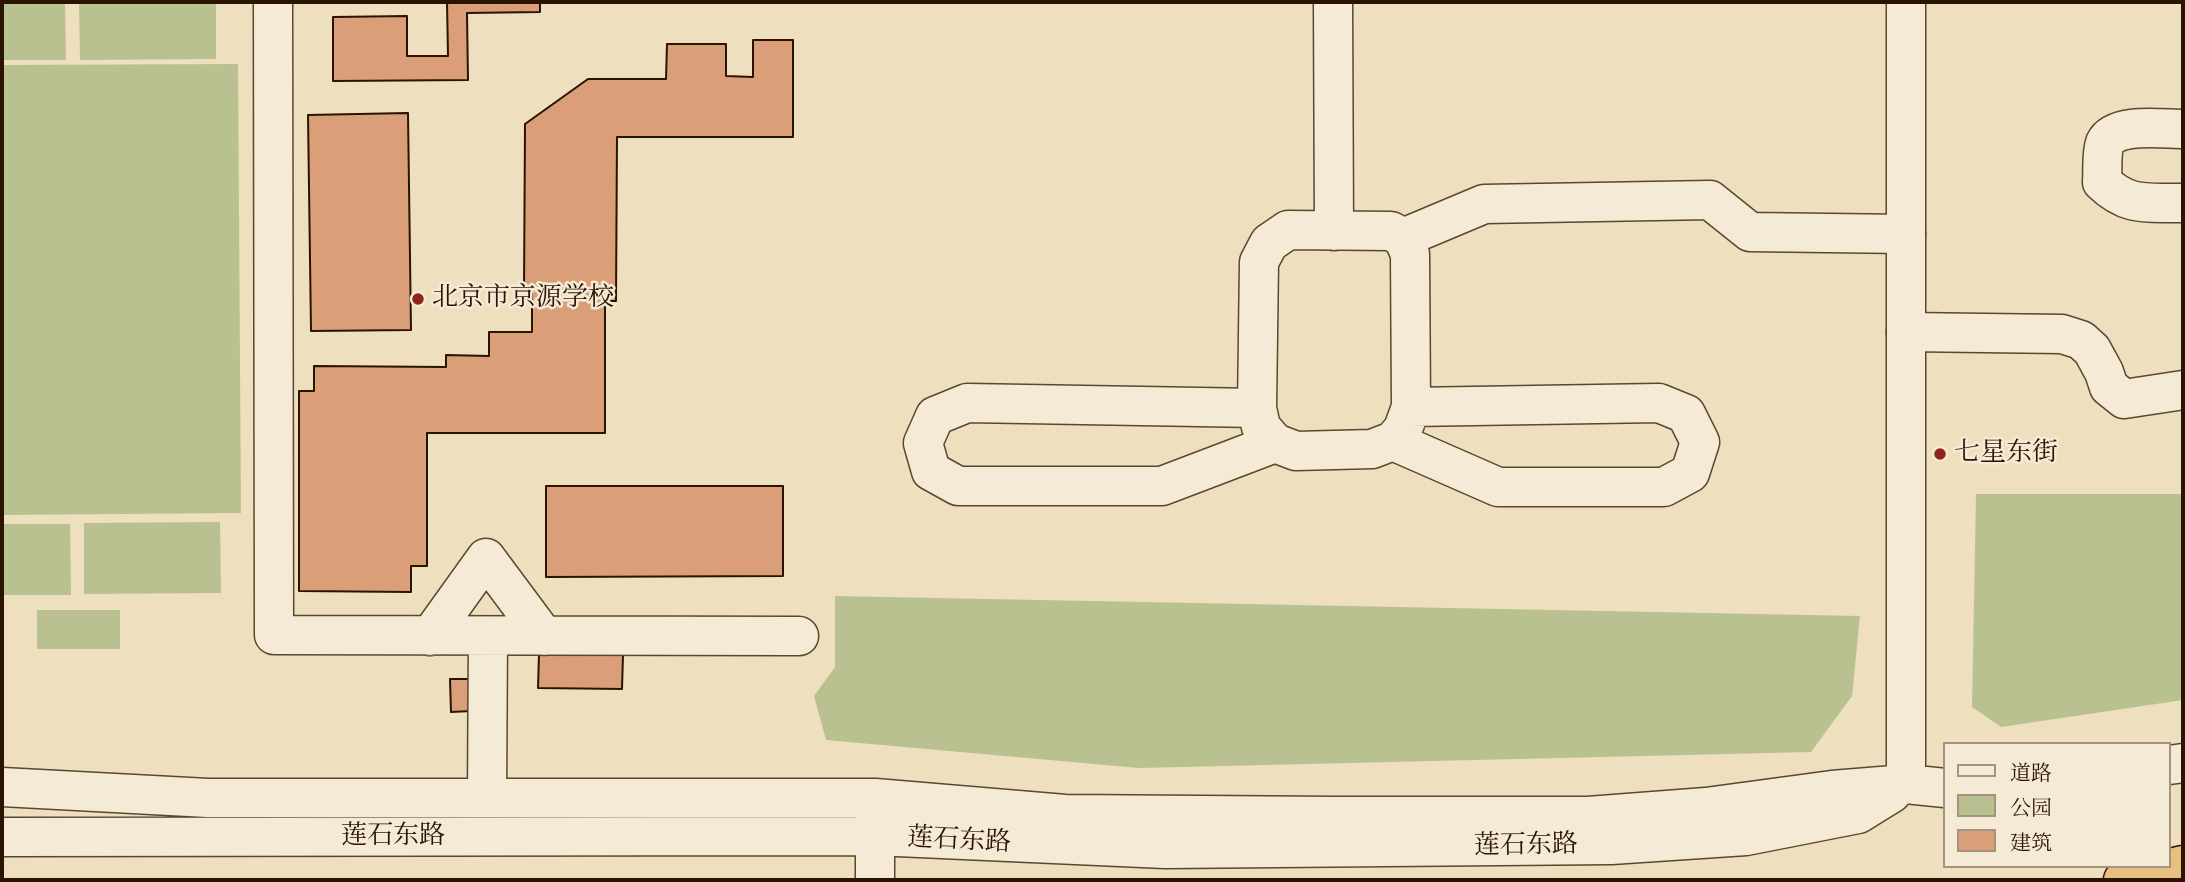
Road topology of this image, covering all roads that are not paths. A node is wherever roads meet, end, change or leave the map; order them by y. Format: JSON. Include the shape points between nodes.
{"nodes":[{"id":1,"x":273,"y":2,"type":"edge"},
{"id":2,"x":1333,"y":2,"type":"edge"},
{"id":3,"x":1906,"y":2,"type":"edge"},
{"id":4,"x":2183,"y":129,"type":"edge"},
{"id":5,"x":2183,"y":203,"type":"edge"},
{"id":6,"x":1334,"y":231,"type":"junction"},
{"id":7,"x":1906,"y":233,"type":"junction"},
{"id":8,"x":1403,"y":238,"type":"junction"},
{"id":9,"x":1906,"y":332,"type":"junction"},
{"id":10,"x":2183,"y":390,"type":"edge"},
{"id":11,"x":1410,"y":407,"type":"junction"},
{"id":12,"x":1257,"y":408,"type":"junction"},
{"id":13,"x":1393,"y":441,"type":"junction"},
{"id":14,"x":1275,"y":443,"type":"junction"},
{"id":15,"x":430,"y":636,"type":"junction"},
{"id":16,"x":488,"y":636,"type":"junction"},
{"id":17,"x":544,"y":636,"type":"junction"},
{"id":18,"x":799,"y":636,"type":"dead end"},
{"id":19,"x":1906,"y":784,"type":"junction"},
{"id":20,"x":2,"y":787,"type":"edge"},
{"id":21,"x":1944,"y":788,"type":"edge"},
{"id":22,"x":487,"y":798,"type":"junction"},
{"id":23,"x":875,"y":798,"type":"junction"},
{"id":24,"x":875,"y":836,"type":"junction"},
{"id":25,"x":2,"y":837,"type":"edge"},
{"id":26,"x":2183,"y":865,"type":"edge"},
{"id":27,"x":875,"y":880,"type":"edge"},
{"id":28,"x":2123,"y":880,"type":"edge"}],
"edges":[{"from":1,"to":15,"type":"street","via":[[274,635]]},
{"from":2,"to":6,"type":"street"},
{"from":3,"to":7,"type":"street"},
{"from":4,"to":5,"type":"street","via":[[2113,132],[2105,144],[2102,182],[2128,201]]},
{"from":6,"to":8,"type":"street","via":[[1391,231]]},
{"from":6,"to":12,"type":"street","via":[[1288,230],[1269,243],[1259,262]]},
{"from":7,"to":8,"type":"street","via":[[1750,232],[1710,200],[1484,204]]},
{"from":7,"to":9,"type":"street"},
{"from":8,"to":11,"type":"street","via":[[1410,254]]},
{"from":9,"to":10,"type":"street","via":[[2062,334],[2087,345],[2109,387],[2124,399]]},
{"from":9,"to":19,"type":"street"},
{"from":11,"to":13,"type":"street","via":[[1403,429]]},
{"from":11,"to":13,"type":"street","via":[[1658,403],[1686,414],[1700,442],[1690,472],[1664,487],[1497,487]]},
{"from":12,"to":14,"type":"street","via":[[1261,427]]},
{"from":12,"to":14,"type":"street","via":[[967,403],[935,416],[923,443],[930,471],[958,486],[1162,486]]},
{"from":13,"to":14,"type":"street","via":[[1372,449],[1296,451]]},
{"from":15,"to":16,"type":"street"},
{"from":15,"to":17,"type":"street","via":[[486,558]]},
{"from":16,"to":17,"type":"street"},
{"from":16,"to":22,"type":"street"},
{"from":17,"to":18,"type":"street"},
{"from":19,"to":21,"type":"street","name":"莲石东路"},
{"from":19,"to":23,"type":"street","name":"莲石东路","via":[[1588,816],[1065,814]]},
{"from":19,"to":24,"type":"street","name":"莲石东路","via":[[1858,814],[1746,836],[1611,845],[1166,849]]},
{"from":20,"to":22,"type":"street","name":"莲石东路","via":[[208,798]]},
{"from":22,"to":23,"type":"street","name":"莲石东路"},
{"from":23,"to":24,"type":"street"},
{"from":24,"to":25,"type":"street","name":"莲石东路"},
{"from":24,"to":27,"type":"street"},
{"from":26,"to":28,"type":"highway"}]}
